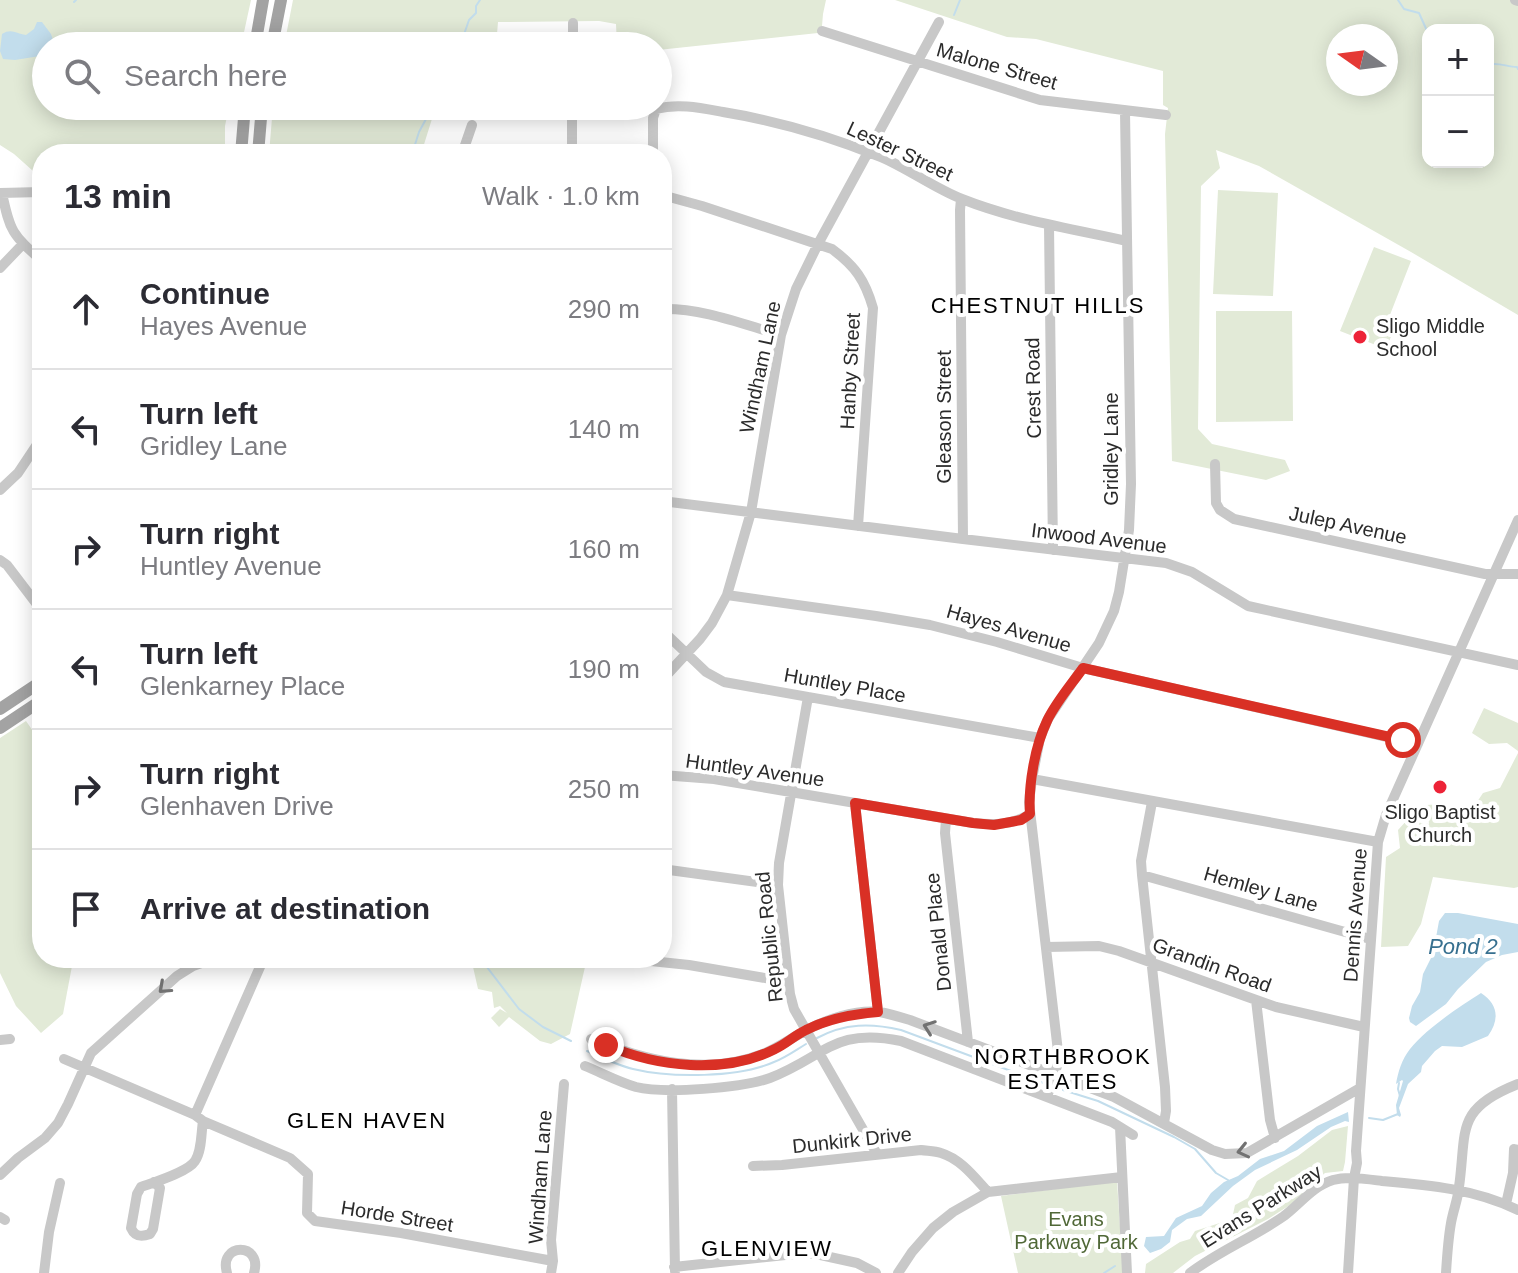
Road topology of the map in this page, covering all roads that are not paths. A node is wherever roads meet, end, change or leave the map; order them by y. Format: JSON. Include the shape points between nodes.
{"nodes":[{"id":1,"x":263,"y":0,"type":"edge"},
{"id":2,"x":281,"y":0,"type":"edge"},
{"id":3,"x":939,"y":22,"type":"dead end"},
{"id":4,"x":573,"y":23,"type":"dead end"},
{"id":5,"x":822,"y":31,"type":"dead end"},
{"id":6,"x":257,"y":32,"type":"edge"},
{"id":7,"x":275,"y":32,"type":"edge"},
{"id":8,"x":573,"y":32,"type":"edge"},
{"id":9,"x":918,"y":61,"type":"junction"},
{"id":10,"x":672,"y":107,"type":"edge"},
{"id":11,"x":1125,"y":112,"type":"junction"},
{"id":12,"x":1166,"y":115,"type":"dead end"},
{"id":13,"x":244,"y":120,"type":"edge"},
{"id":14,"x":261,"y":120,"type":"edge"},
{"id":15,"x":572,"y":120,"type":"edge"},
{"id":16,"x":653,"y":120,"type":"edge"},
{"id":17,"x":472,"y":125,"type":"dead end"},
{"id":18,"x":242,"y":144,"type":"edge"},
{"id":19,"x":259,"y":144,"type":"edge"},
{"id":20,"x":465,"y":144,"type":"edge"},
{"id":21,"x":572,"y":144,"type":"edge"},
{"id":22,"x":653,"y":144,"type":"edge"},
{"id":23,"x":868,"y":153,"type":"junction"},
{"id":24,"x":32,"y":192,"type":"edge"},
{"id":25,"x":1,"y":193,"type":"edge"},
{"id":26,"x":672,"y":198,"type":"edge"},
{"id":27,"x":961,"y":199,"type":"junction"},
{"id":28,"x":1049,"y":225,"type":"junction"},
{"id":29,"x":1127,"y":241,"type":"junction"},
{"id":30,"x":23,"y":244,"type":"junction"},
{"id":31,"x":818,"y":244,"type":"junction"},
{"id":32,"x":32,"y":252,"type":"edge"},
{"id":33,"x":0,"y":268,"type":"edge"},
{"id":34,"x":672,"y":309,"type":"edge"},
{"id":35,"x":781,"y":335,"type":"junction"},
{"id":36,"x":32,"y":452,"type":"edge"},
{"id":37,"x":1215,"y":464,"type":"dead end"},
{"id":38,"x":0,"y":490,"type":"edge"},
{"id":39,"x":672,"y":502,"type":"edge"},
{"id":40,"x":751,"y":512,"type":"junction"},
{"id":41,"x":1518,"y":520,"type":"edge"},
{"id":42,"x":858,"y":526,"type":"junction"},
{"id":43,"x":963,"y":539,"type":"junction"},
{"id":44,"x":1053,"y":550,"type":"junction"},
{"id":45,"x":1124,"y":559,"type":"junction"},
{"id":46,"x":0,"y":560,"type":"edge"},
{"id":47,"x":1493,"y":574,"type":"junction"},
{"id":48,"x":1518,"y":574,"type":"edge"},
{"id":49,"x":32,"y":589,"type":"edge"},
{"id":50,"x":727,"y":595,"type":"junction"},
{"id":51,"x":672,"y":640,"type":"edge"},
{"id":52,"x":1458,"y":652,"type":"junction"},
{"id":53,"x":687,"y":654,"type":"junction"},
{"id":54,"x":1518,"y":665,"type":"edge"},
{"id":55,"x":1083,"y":668,"type":"junction"},
{"id":56,"x":672,"y":670,"type":"edge"},
{"id":57,"x":32,"y":688,"type":"edge"},
{"id":58,"x":808,"y":697,"type":"junction"},
{"id":59,"x":32,"y":707,"type":"edge"},
{"id":60,"x":0,"y":709,"type":"edge"},
{"id":61,"x":0,"y":728,"type":"edge"},
{"id":62,"x":1040,"y":738,"type":"junction"},
{"id":63,"x":1418,"y":744,"type":"junction"},
{"id":64,"x":672,"y":776,"type":"edge"},
{"id":65,"x":1032,"y":779,"type":"junction"},
{"id":66,"x":792,"y":792,"type":"junction"},
{"id":67,"x":1152,"y":802,"type":"junction"},
{"id":68,"x":855,"y":803,"type":"junction"},
{"id":69,"x":1030,"y":814,"type":"junction"},
{"id":70,"x":946,"y":819,"type":"junction"},
{"id":71,"x":1378,"y":842,"type":"junction"},
{"id":72,"x":672,"y":870,"type":"edge"},
{"id":73,"x":1142,"y":875,"type":"junction"},
{"id":74,"x":778,"y":885,"type":"junction"},
{"id":75,"x":1370,"y":939,"type":"junction"},
{"id":76,"x":1046,"y":947,"type":"junction"},
{"id":77,"x":672,"y":963,"type":"edge"},
{"id":78,"x":1150,"y":963,"type":"junction"},
{"id":79,"x":190,"y":968,"type":"edge"},
{"id":80,"x":260,"y":968,"type":"edge"},
{"id":81,"x":788,"y":979,"type":"junction"},
{"id":82,"x":1256,"y":1000,"type":"junction"},
{"id":83,"x":878,"y":1012,"type":"junction"},
{"id":84,"x":1364,"y":1027,"type":"junction"},
{"id":85,"x":806,"y":1030,"type":"junction"},
{"id":86,"x":591,"y":1039,"type":"dead end"},
{"id":87,"x":968,"y":1042,"type":"junction"},
{"id":88,"x":818,"y":1052,"type":"junction"},
{"id":89,"x":64,"y":1059,"type":"dead end"},
{"id":90,"x":585,"y":1066,"type":"dead end"},
{"id":91,"x":84,"y":1067,"type":"junction"},
{"id":92,"x":1055,"y":1074,"type":"junction"},
{"id":93,"x":564,"y":1084,"type":"dead end"},
{"id":94,"x":1518,"y":1084,"type":"edge"},
{"id":95,"x":1360,"y":1088,"type":"junction"},
{"id":96,"x":672,"y":1089,"type":"junction"},
{"id":97,"x":1047,"y":1097,"type":"junction"},
{"id":98,"x":199,"y":1118,"type":"junction"},
{"id":99,"x":1164,"y":1123,"type":"junction"},
{"id":100,"x":1120,"y":1127,"type":"junction"},
{"id":101,"x":1133,"y":1135,"type":"dead end"},
{"id":102,"x":1275,"y":1138,"type":"junction"},
{"id":103,"x":1518,"y":1150,"type":"edge"},
{"id":104,"x":877,"y":1154,"type":"junction"},
{"id":105,"x":753,"y":1166,"type":"dead end"},
{"id":106,"x":0,"y":1175,"type":"edge"},
{"id":107,"x":1354,"y":1176,"type":"junction"},
{"id":108,"x":1122,"y":1177,"type":"junction"},
{"id":109,"x":154,"y":1182,"type":"junction"},
{"id":110,"x":60,"y":1183,"type":"dead end"},
{"id":111,"x":1459,"y":1189,"type":"junction"},
{"id":112,"x":988,"y":1192,"type":"junction"},
{"id":113,"x":1506,"y":1204,"type":"junction"},
{"id":114,"x":1518,"y":1210,"type":"edge"},
{"id":115,"x":553,"y":1261,"type":"junction"},
{"id":116,"x":674,"y":1270,"type":"edge"},
{"id":117,"x":44,"y":1273,"type":"edge"},
{"id":118,"x":227,"y":1273,"type":"edge"},
{"id":119,"x":254,"y":1273,"type":"edge"},
{"id":120,"x":551,"y":1273,"type":"edge"},
{"id":121,"x":876,"y":1273,"type":"edge"},
{"id":122,"x":898,"y":1273,"type":"edge"},
{"id":123,"x":1127,"y":1273,"type":"edge"},
{"id":124,"x":1190,"y":1273,"type":"edge"},
{"id":125,"x":1348,"y":1273,"type":"edge"},
{"id":126,"x":1446,"y":1273,"type":"edge"}],
"edges":[{"from":1,"to":6,"type":"main road"},
{"from":2,"to":7,"type":"main road"},
{"from":3,"to":9,"type":"street","name":"Windham Lane"},
{"from":4,"to":8,"type":"street"},
{"from":5,"to":9,"type":"street","name":"Malone Street"},
{"from":9,"to":11,"type":"street","name":"Malone Street","via":[[1040,100]]},
{"from":9,"to":23,"type":"street","name":"Windham Lane"},
{"from":10,"to":23,"type":"street","name":"Lester Street","via":[[766,119]]},
{"from":11,"to":12,"type":"street","name":"Malone Street"},
{"from":11,"to":29,"type":"street","name":"Gridley Lane"},
{"from":13,"to":18,"type":"main road"},
{"from":14,"to":19,"type":"main road"},
{"from":15,"to":21,"type":"street"},
{"from":16,"to":22,"type":"street","name":"Lester Street"},
{"from":17,"to":20,"type":"street"},
{"from":23,"to":27,"type":"street","name":"Lester Street"},
{"from":23,"to":31,"type":"street","name":"Windham Lane"},
{"from":24,"to":25,"type":"street"},
{"from":25,"to":30,"type":"street","via":[[8,223]]},
{"from":26,"to":31,"type":"street","name":"Hanby Street"},
{"from":27,"to":28,"type":"street","name":"Lester Street"},
{"from":27,"to":43,"type":"street","name":"Gleason Street"},
{"from":28,"to":29,"type":"street","name":"Lester Street"},
{"from":28,"to":44,"type":"street","name":"Crest Road"},
{"from":29,"to":45,"type":"street","name":"Gridley Lane","via":[[1131,484]]},
{"from":30,"to":32,"type":"street"},
{"from":30,"to":33,"type":"street"},
{"from":31,"to":35,"type":"street","name":"Windham Lane"},
{"from":31,"to":42,"type":"street","name":"Hanby Street","via":[[850,262],[873,308]]},
{"from":34,"to":35,"type":"street"},
{"from":35,"to":40,"type":"street","name":"Windham Lane"},
{"from":36,"to":38,"type":"street"},
{"from":37,"to":47,"type":"street","name":"Julep Avenue","via":[[1216,503],[1234,519]]},
{"from":39,"to":40,"type":"street","name":"Inwood Avenue"},
{"from":40,"to":42,"type":"street","name":"Inwood Avenue"},
{"from":40,"to":50,"type":"street","name":"Windham Lane"},
{"from":41,"to":47,"type":"street","name":"Dennis Avenue"},
{"from":42,"to":43,"type":"street","name":"Inwood Avenue"},
{"from":43,"to":44,"type":"street","name":"Inwood Avenue"},
{"from":44,"to":45,"type":"street","name":"Inwood Avenue"},
{"from":45,"to":52,"type":"street","name":"Inwood Avenue","via":[[1179,566],[1248,606]]},
{"from":45,"to":55,"type":"street","name":"Gridley Lane","via":[[1114,611]]},
{"from":46,"to":49,"type":"street"},
{"from":47,"to":48,"type":"street","name":"Julep Avenue"},
{"from":47,"to":52,"type":"street","name":"Dennis Avenue"},
{"from":50,"to":53,"type":"street","name":"Windham Lane"},
{"from":50,"to":55,"type":"street","name":"Hayes Avenue","via":[[930,625]]},
{"from":51,"to":53,"type":"street","name":"Huntley Place"},
{"from":52,"to":54,"type":"street","name":"Inwood Avenue"},
{"from":52,"to":63,"type":"street","name":"Dennis Avenue"},
{"from":53,"to":56,"type":"street","name":"Windham Lane"},
{"from":53,"to":58,"type":"street","name":"Huntley Place","via":[[724,682]]},
{"from":55,"to":62,"type":"street","name":"Gridley Lane"},
{"from":55,"to":63,"type":"street","name":"Hayes Avenue"},
{"from":57,"to":60,"type":"main road"},
{"from":58,"to":62,"type":"street","name":"Huntley Place"},
{"from":58,"to":66,"type":"street","name":"Republic Road"},
{"from":59,"to":61,"type":"main road"},
{"from":62,"to":65,"type":"street","name":"Gridley Lane"},
{"from":63,"to":71,"type":"street","name":"Dennis Avenue"},
{"from":64,"to":66,"type":"street","name":"Huntley Avenue"},
{"from":65,"to":67,"type":"street"},
{"from":65,"to":69,"type":"street","name":"Gridley Lane"},
{"from":66,"to":68,"type":"street","name":"Huntley Avenue"},
{"from":66,"to":74,"type":"street","name":"Republic Road"},
{"from":67,"to":71,"type":"street"},
{"from":67,"to":73,"type":"street"},
{"from":68,"to":70,"type":"street","name":"Huntley Avenue"},
{"from":68,"to":83,"type":"street"},
{"from":69,"to":70,"type":"street","name":"Huntley Avenue","via":[[994,825]]},
{"from":69,"to":76,"type":"street","name":"Gridley Lane"},
{"from":70,"to":87,"type":"street","name":"Donald Place"},
{"from":71,"to":75,"type":"street","name":"Dennis Avenue"},
{"from":72,"to":74,"type":"street"},
{"from":73,"to":75,"type":"street","name":"Hemley Lane"},
{"from":73,"to":78,"type":"street"},
{"from":74,"to":81,"type":"street","name":"Republic Road"},
{"from":75,"to":84,"type":"street","name":"Dennis Avenue"},
{"from":76,"to":78,"type":"street","name":"Grandin Road","via":[[1099,946]]},
{"from":76,"to":92,"type":"street","name":"Gridley Lane","via":[[1059,1060]]},
{"from":77,"to":81,"type":"street"},
{"from":78,"to":82,"type":"street","name":"Grandin Road"},
{"from":78,"to":99,"type":"street","via":[[1165,1087]]},
{"from":79,"to":91,"type":"street","one_way":true,"via":[[91,1053]]},
{"from":80,"to":98,"type":"street"},
{"from":81,"to":85,"type":"street","name":"Republic Road","via":[[794,1009]]},
{"from":82,"to":84,"type":"street","name":"Grandin Road"},
{"from":82,"to":102,"type":"street"},
{"from":83,"to":85,"type":"street"},
{"from":87,"to":83,"type":"street","one_way":true},
{"from":84,"to":95,"type":"street","name":"Dennis Avenue"},
{"from":85,"to":86,"type":"street","via":[[757,1057],[710,1064],[658,1060]]},
{"from":85,"to":88,"type":"street","name":"Republic Road"},
{"from":87,"to":92,"type":"street"},
{"from":88,"to":96,"type":"street","via":[[757,1082]]},
{"from":88,"to":97,"type":"street","via":[[839,1041],[882,1037]]},
{"from":88,"to":104,"type":"street","name":"Republic Road"},
{"from":89,"to":91,"type":"street","name":"Horde Street"},
{"from":90,"to":96,"type":"street","via":[[636,1086]]},
{"from":91,"to":98,"type":"street","name":"Horde Street"},
{"from":91,"to":106,"type":"street","via":[[58,1123]]},
{"from":92,"to":97,"type":"street","name":"Gridley Lane"},
{"from":92,"to":99,"type":"street"},
{"from":93,"to":115,"type":"street","name":"Windham Lane"},
{"from":94,"to":111,"type":"street","via":[[1476,1109],[1467,1121]]},
{"from":95,"to":102,"type":"street"},
{"from":95,"to":107,"type":"street","name":"Dennis Avenue"},
{"from":96,"to":116,"type":"street"},
{"from":97,"to":100,"type":"street"},
{"from":98,"to":109,"type":"street","via":[[194,1163]]},
{"from":98,"to":115,"type":"street","name":"Horde Street","via":[[302,1168],[308,1174],[307,1213],[315,1221]]},
{"from":102,"to":99,"type":"street","one_way":true,"via":[[1247,1153],[1225,1154]]},
{"from":100,"to":101,"type":"street"},
{"from":100,"to":108,"type":"street"},
{"from":103,"to":113,"type":"street","via":[[1514,1149]]},
{"from":104,"to":105,"type":"street","name":"Dunkirk Drive"},
{"from":104,"to":112,"type":"street","name":"Dunkirk Drive","via":[[941,1153],[966,1168]]},
{"from":107,"to":111,"type":"street"},
{"from":107,"to":124,"type":"street","name":"Evans Parkway","via":[[1316,1188],[1284,1216]]},
{"from":107,"to":125,"type":"street","name":"Dennis Avenue"},
{"from":108,"to":112,"type":"street"},
{"from":108,"to":123,"type":"street"},
{"from":109,"to":109,"type":"street","via":[[160,1188],[153,1229],[138,1236],[131,1228],[137,1194]]},
{"from":110,"to":117,"type":"street"},
{"from":111,"to":113,"type":"street"},
{"from":111,"to":126,"type":"street"},
{"from":112,"to":122,"type":"street","via":[[933,1228]]},
{"from":113,"to":114,"type":"street"},
{"from":115,"to":120,"type":"street","name":"Windham Lane"},
{"from":116,"to":121,"type":"street","via":[[816,1254]]},
{"from":118,"to":119,"type":"street","via":[[225,1262],[238,1250],[253,1257]]}]}
